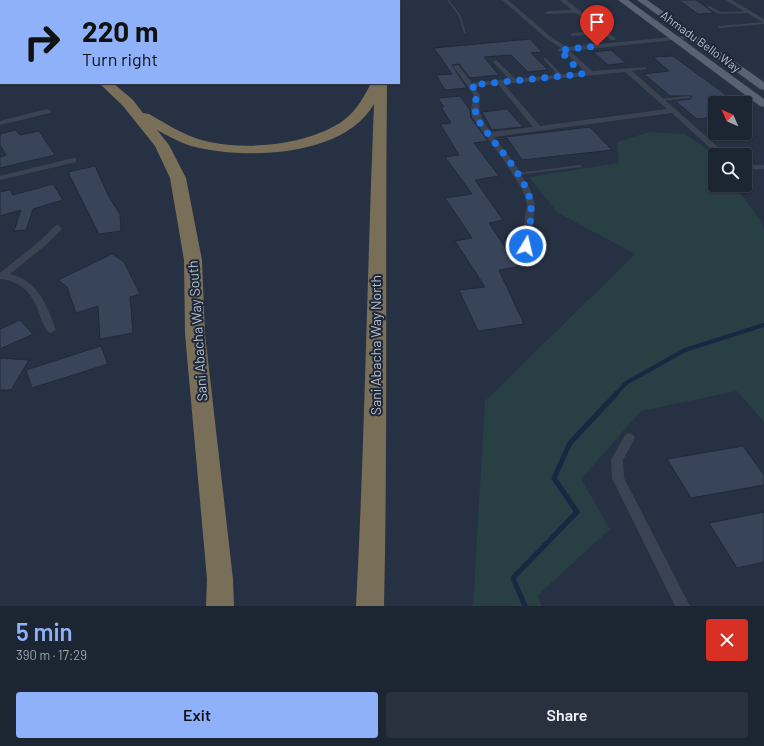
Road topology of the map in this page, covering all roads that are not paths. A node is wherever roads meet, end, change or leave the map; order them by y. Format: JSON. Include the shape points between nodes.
{"nodes":[{"id":1,"x":448,"y":0,"type":"edge"},
{"id":2,"x":505,"y":0,"type":"edge"},
{"id":3,"x":563,"y":0,"type":"edge"},
{"id":4,"x":622,"y":0,"type":"edge"},
{"id":5,"x":641,"y":0,"type":"edge"},
{"id":6,"x":728,"y":0,"type":"edge"},
{"id":7,"x":709,"y":7,"type":"dead end"},
{"id":8,"x":576,"y":11,"type":"junction"},
{"id":9,"x":749,"y":12,"type":"junction"},
{"id":10,"x":548,"y":13,"type":"dead end"},
{"id":11,"x":764,"y":22,"type":"edge"},
{"id":12,"x":718,"y":27,"type":"dead end"},
{"id":13,"x":465,"y":32,"type":"dead end"},
{"id":14,"x":603,"y":32,"type":"junction"},
{"id":15,"x":689,"y":34,"type":"junction"},
{"id":16,"x":573,"y":35,"type":"dead end"},
{"id":17,"x":671,"y":35,"type":"junction"},
{"id":18,"x":613,"y":39,"type":"junction"},
{"id":19,"x":560,"y":47,"type":"junction"},
{"id":20,"x":544,"y":59,"type":"dead end"},
{"id":21,"x":496,"y":62,"type":"dead end"},
{"id":22,"x":456,"y":66,"type":"dead end"},
{"id":23,"x":644,"y":68,"type":"dead end"},
{"id":24,"x":627,"y":70,"type":"junction"},
{"id":25,"x":590,"y":73,"type":"junction"},
{"id":26,"x":582,"y":74,"type":"junction"},
{"id":27,"x":562,"y":77,"type":"junction"},
{"id":28,"x":515,"y":82,"type":"junction"},
{"id":29,"x":500,"y":83,"type":"junction"},
{"id":30,"x":106,"y":84,"type":"edge"},
{"id":31,"x":377,"y":84,"type":"edge"},
{"id":32,"x":381,"y":84,"type":"edge"},
{"id":33,"x":472,"y":85,"type":"junction"},
{"id":34,"x":764,"y":87,"type":"edge"},
{"id":35,"x":689,"y":97,"type":"dead end"},
{"id":36,"x":660,"y":100,"type":"junction"},
{"id":37,"x":764,"y":104,"type":"edge"},
{"id":38,"x":47,"y":111,"type":"dead end"},
{"id":39,"x":672,"y":111,"type":"junction"},
{"id":40,"x":136,"y":112,"type":"junction"},
{"id":41,"x":0,"y":123,"type":"edge"},
{"id":42,"x":539,"y":128,"type":"junction"},
{"id":43,"x":489,"y":135,"type":"junction"},
{"id":44,"x":715,"y":148,"type":"edge"},
{"id":45,"x":72,"y":160,"type":"dead end"},
{"id":46,"x":580,"y":166,"type":"dead end"},
{"id":47,"x":752,"y":167,"type":"edge"},
{"id":48,"x":764,"y":167,"type":"edge"},
{"id":49,"x":517,"y":174,"type":"junction"},
{"id":50,"x":0,"y":178,"type":"edge"},
{"id":51,"x":58,"y":228,"type":"dead end"},
{"id":52,"x":531,"y":264,"type":"dead end"},
{"id":53,"x":2,"y":276,"type":"edge"},
{"id":54,"x":51,"y":330,"type":"dead end"},
{"id":55,"x":629,"y":438,"type":"dead end"},
{"id":56,"x":220,"y":606,"type":"edge"},
{"id":57,"x":370,"y":606,"type":"edge"},
{"id":58,"x":683,"y":606,"type":"edge"}],
"edges":[{"from":1,"to":13,"type":"lane","via":[[460,16]]},
{"from":2,"to":19,"type":"street"},
{"from":3,"to":8,"type":"street"},
{"from":4,"to":17,"type":"main road","name":"Ahmadu Bello Way"},
{"from":5,"to":15,"type":"main road","name":"Ahmadu Bello Way"},
{"from":6,"to":9,"type":"street"},
{"from":7,"to":9,"type":"lane","via":[[719,13]]},
{"from":8,"to":10,"type":"street"},
{"from":8,"to":14,"type":"street"},
{"from":9,"to":11,"type":"street"},
{"from":11,"to":12,"type":"lane"},
{"from":14,"to":16,"type":"street"},
{"from":14,"to":18,"type":"street"},
{"from":15,"to":17,"type":"street"},
{"from":15,"to":34,"type":"main road","name":"Ahmadu Bello Way"},
{"from":17,"to":18,"type":"street"},
{"from":17,"to":19,"type":"street"},
{"from":17,"to":37,"type":"main road","name":"Ahmadu Bello Way"},
{"from":18,"to":19,"type":"street"},
{"from":19,"to":25,"type":"street"},
{"from":19,"to":26,"type":"street"},
{"from":20,"to":27,"type":"lane"},
{"from":21,"to":28,"type":"street"},
{"from":22,"to":33,"type":"street"},
{"from":23,"to":24,"type":"street"},
{"from":24,"to":25,"type":"street"},
{"from":24,"to":36,"type":"street"},
{"from":25,"to":26,"type":"street"},
{"from":26,"to":27,"type":"street"},
{"from":27,"to":28,"type":"street"},
{"from":28,"to":29,"type":"street"},
{"from":29,"to":33,"type":"street"},
{"from":29,"to":42,"type":"street"},
{"from":30,"to":40,"type":"highway","name":"Sani Abacha Way South"},
{"from":31,"to":40,"type":"highway","via":[[364,109],[347,125],[320,138],[286,146],[252,149],[201,144],[180,136]]},
{"from":32,"to":57,"type":"highway","name":"Sani Abacha Way North"},
{"from":33,"to":43,"type":"street","via":[[477,95],[476,117]]},
{"from":35,"to":36,"type":"lane"},
{"from":36,"to":39,"type":"street"},
{"from":38,"to":41,"type":"street"},
{"from":39,"to":42,"type":"street"},
{"from":39,"to":44,"type":"street"},
{"from":40,"to":56,"type":"highway","name":"Sani Abacha Way South","via":[[162,145],[178,178],[193,260],[196,334],[220,579]]},
{"from":42,"to":43,"type":"street"},
{"from":43,"to":49,"type":"street"},
{"from":45,"to":50,"type":"street"},
{"from":46,"to":49,"type":"lane"},
{"from":47,"to":48,"type":"street"},
{"from":49,"to":52,"type":"street","via":[[531,204],[526,246]]},
{"from":51,"to":53,"type":"street"},
{"from":53,"to":54,"type":"street","via":[[20,280],[31,288],[41,304]]},
{"from":55,"to":58,"type":"street","via":[[617,460],[618,478]]}]}
